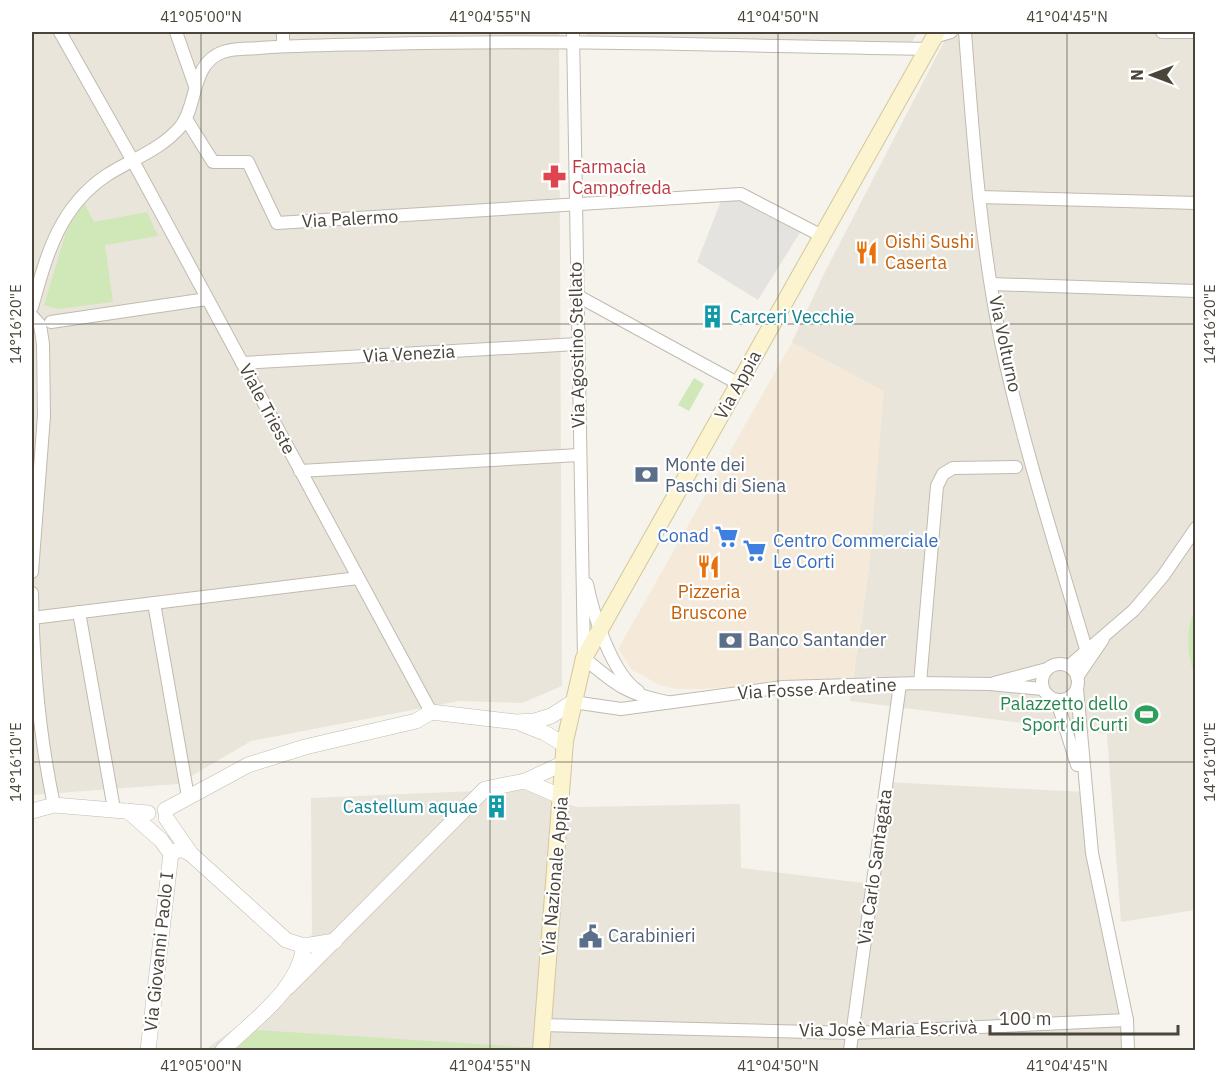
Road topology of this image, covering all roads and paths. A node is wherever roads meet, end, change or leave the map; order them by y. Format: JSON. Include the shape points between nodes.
{"nodes":[{"id":1,"x":60,"y":32,"type":"edge"},
{"id":2,"x":176,"y":32,"type":"edge"},
{"id":3,"x":283,"y":32,"type":"edge"},
{"id":4,"x":951,"y":32,"type":"edge"},
{"id":5,"x":965,"y":32,"type":"edge"},
{"id":6,"x":1162,"y":32,"type":"edge"},
{"id":7,"x":1196,"y":32,"type":"edge"},
{"id":8,"x":408,"y":37,"type":"edge"},
{"id":9,"x":573,"y":37,"type":"edge"},
{"id":10,"x":933,"y":39,"type":"edge"},
{"id":11,"x":283,"y":46,"type":"junction"},
{"id":12,"x":195,"y":86,"type":"junction"},
{"id":13,"x":186,"y":119,"type":"junction"},
{"id":14,"x":133,"y":161,"type":"junction"},
{"id":15,"x":979,"y":197,"type":"junction"},
{"id":16,"x":1196,"y":203,"type":"edge"},
{"id":17,"x":575,"y":206,"type":"junction"},
{"id":18,"x":822,"y":236,"type":"junction"},
{"id":19,"x":993,"y":284,"type":"junction"},
{"id":20,"x":1196,"y":291,"type":"edge"},
{"id":21,"x":576,"y":295,"type":"junction"},
{"id":22,"x":207,"y":299,"type":"junction"},
{"id":23,"x":32,"y":307,"type":"edge"},
{"id":24,"x":32,"y":316,"type":"edge"},
{"id":25,"x":51,"y":322,"type":"dead end"},
{"id":26,"x":577,"y":344,"type":"junction"},
{"id":27,"x":242,"y":363,"type":"junction"},
{"id":28,"x":739,"y":384,"type":"junction"},
{"id":29,"x":579,"y":455,"type":"junction"},
{"id":30,"x":1016,"y":467,"type":"dead end"},
{"id":31,"x":300,"y":471,"type":"junction"},
{"id":32,"x":1196,"y":528,"type":"edge"},
{"id":33,"x":581,"y":556,"type":"junction"},
{"id":34,"x":32,"y":567,"type":"edge"},
{"id":35,"x":358,"y":578,"type":"junction"},
{"id":36,"x":32,"y":593,"type":"edge"},
{"id":37,"x":154,"y":603,"type":"junction"},
{"id":38,"x":79,"y":612,"type":"junction"},
{"id":39,"x":32,"y":618,"type":"edge"},
{"id":40,"x":601,"y":627,"type":"junction"},
{"id":41,"x":1107,"y":633,"type":"junction"},
{"id":42,"x":1086,"y":649,"type":"junction"},
{"id":43,"x":584,"y":658,"type":"junction"},
{"id":44,"x":1069,"y":666,"type":"junction"},
{"id":45,"x":1047,"y":669,"type":"junction"},
{"id":46,"x":920,"y":683,"type":"junction"},
{"id":47,"x":1077,"y":683,"type":"junction"},
{"id":48,"x":900,"y":684,"type":"junction"},
{"id":49,"x":990,"y":684,"type":"junction"},
{"id":50,"x":1043,"y":689,"type":"junction"},
{"id":51,"x":1057,"y":701,"type":"junction"},
{"id":52,"x":573,"y":702,"type":"junction"},
{"id":53,"x":667,"y":702,"type":"junction"},
{"id":54,"x":34,"y":704,"type":"edge"},
{"id":55,"x":431,"y":712,"type":"junction"},
{"id":56,"x":516,"y":722,"type":"junction"},
{"id":57,"x":565,"y":745,"type":"junction"},
{"id":58,"x":564,"y":763,"type":"junction"},
{"id":59,"x":525,"y":782,"type":"junction"},
{"id":60,"x":1085,"y":792,"type":"junction"},
{"id":61,"x":562,"y":797,"type":"junction"},
{"id":62,"x":188,"y":798,"type":"junction"},
{"id":63,"x":54,"y":805,"type":"junction"},
{"id":64,"x":121,"y":810,"type":"junction"},
{"id":65,"x":32,"y":811,"type":"edge"},
{"id":66,"x":166,"y":814,"type":"junction"},
{"id":67,"x":171,"y":854,"type":"junction"},
{"id":68,"x":191,"y":854,"type":"junction"},
{"id":69,"x":335,"y":941,"type":"junction"},
{"id":70,"x":304,"y":946,"type":"junction"},
{"id":71,"x":288,"y":987,"type":"junction"},
{"id":72,"x":1127,"y":1020,"type":"junction"},
{"id":73,"x":542,"y":1025,"type":"junction"},
{"id":74,"x":853,"y":1033,"type":"junction"},
{"id":75,"x":148,"y":1050,"type":"edge"},
{"id":76,"x":223,"y":1050,"type":"edge"},
{"id":77,"x":541,"y":1050,"type":"edge"},
{"id":78,"x":850,"y":1050,"type":"edge"},
{"id":79,"x":1128,"y":1050,"type":"edge"}],
"edges":[{"from":1,"to":14,"type":"street","name":"Viale Trieste"},
{"from":2,"to":12,"type":"street"},
{"from":3,"to":11,"type":"street"},
{"from":4,"to":10,"type":"street"},
{"from":5,"to":15,"type":"street","name":"Via Volturno"},
{"from":6,"to":7,"type":"street"},
{"from":8,"to":9,"type":"street"},
{"from":8,"to":11,"type":"street"},
{"from":9,"to":10,"type":"street"},
{"from":9,"to":17,"type":"street","name":"Via Agostino Stellato"},
{"from":10,"to":18,"type":"main road","name":"Via Appia"},
{"from":11,"to":12,"type":"street","via":[[223,52],[203,69]]},
{"from":12,"to":13,"type":"street"},
{"from":13,"to":14,"type":"street","via":[[161,145]]},
{"from":13,"to":17,"type":"street","name":"Via Palermo","via":[[213,162],[248,162],[277,223]]},
{"from":14,"to":22,"type":"street","name":"Viale Trieste"},
{"from":14,"to":23,"type":"street","via":[[84,193],[69,210],[57,231]]},
{"from":15,"to":16,"type":"street"},
{"from":15,"to":19,"type":"street","name":"Via Volturno"},
{"from":17,"to":18,"type":"street","via":[[741,194]]},
{"from":17,"to":21,"type":"street","name":"Via Agostino Stellato"},
{"from":18,"to":28,"type":"main road","name":"Via Appia"},
{"from":19,"to":20,"type":"street"},
{"from":19,"to":42,"type":"street","name":"Via Volturno","via":[[1001,342],[1030,458]]},
{"from":21,"to":26,"type":"street","name":"Via Agostino Stellato"},
{"from":21,"to":28,"type":"street"},
{"from":22,"to":25,"type":"street"},
{"from":22,"to":27,"type":"street","name":"Viale Trieste"},
{"from":24,"to":34,"type":"street","via":[[40,325],[44,375]]},
{"from":26,"to":27,"type":"street","name":"Via Venezia"},
{"from":26,"to":29,"type":"street","name":"Via Agostino Stellato"},
{"from":27,"to":31,"type":"street","name":"Viale Trieste"},
{"from":28,"to":40,"type":"main road","name":"Via Appia"},
{"from":29,"to":31,"type":"street"},
{"from":29,"to":33,"type":"street","name":"Via Agostino Stellato"},
{"from":30,"to":46,"type":"street","via":[[952,468],[943,474],[937,486]]},
{"from":31,"to":35,"type":"street","name":"Viale Trieste"},
{"from":32,"to":41,"type":"street","via":[[1163,576],[1134,610]]},
{"from":33,"to":40,"type":"street"},
{"from":33,"to":43,"type":"street","name":"Via Agostino Stellato"},
{"from":35,"to":37,"type":"street"},
{"from":35,"to":55,"type":"street","name":"Viale Trieste"},
{"from":36,"to":39,"type":"street"},
{"from":37,"to":38,"type":"street"},
{"from":37,"to":62,"type":"street"},
{"from":38,"to":39,"type":"street"},
{"from":38,"to":64,"type":"street"},
{"from":39,"to":54,"type":"street"},
{"from":40,"to":43,"type":"main road","name":"Via Appia"},
{"from":40,"to":53,"type":"street","via":[[628,685]]},
{"from":41,"to":42,"type":"street"},
{"from":41,"to":47,"type":"street"},
{"from":42,"to":44,"type":"street"},
{"from":43,"to":52,"type":"main road","name":"Via Appia"},
{"from":43,"to":53,"type":"street","via":[[618,687]]},
{"from":44,"to":45,"type":"street","via":[[1058,664]]},
{"from":44,"to":47,"type":"street"},
{"from":45,"to":49,"type":"street","name":"Via Fosse Ardeatine"},
{"from":45,"to":50,"type":"street","via":[[1042,678]]},
{"from":46,"to":48,"type":"street","name":"Via Fosse Ardeatine"},
{"from":46,"to":49,"type":"street","name":"Via Fosse Ardeatine"},
{"from":47,"to":51,"type":"street","via":[[1069,698]]},
{"from":47,"to":60,"type":"street"},
{"from":48,"to":53,"type":"street","name":"Via Fosse Ardeatine","via":[[783,687]]},
{"from":48,"to":74,"type":"street","name":"Via Carlo Santagata"},
{"from":49,"to":50,"type":"street","name":"Via Fosse Ardeatine"},
{"from":50,"to":51,"type":"street"},
{"from":51,"to":60,"type":"street"},
{"from":52,"to":53,"type":"street","name":"Via Fosse Ardeatine","via":[[621,709]]},
{"from":52,"to":56,"type":"street","via":[[551,716]]},
{"from":52,"to":57,"type":"main road","name":"Via Nazionale Appia"},
{"from":54,"to":63,"type":"street"},
{"from":55,"to":56,"type":"street"},
{"from":55,"to":62,"type":"street","via":[[416,721],[248,765]]},
{"from":56,"to":57,"type":"street"},
{"from":57,"to":58,"type":"main road","name":"Via Nazionale Appia"},
{"from":58,"to":59,"type":"street"},
{"from":58,"to":61,"type":"main road","name":"Via Nazionale Appia"},
{"from":59,"to":61,"type":"street"},
{"from":59,"to":69,"type":"street","via":[[485,789]]},
{"from":60,"to":72,"type":"street","via":[[1092,853]]},
{"from":61,"to":73,"type":"main road","name":"Via Nazionale Appia"},
{"from":62,"to":66,"type":"street"},
{"from":63,"to":64,"type":"street"},
{"from":63,"to":65,"type":"street"},
{"from":64,"to":66,"type":"street","via":[[148,813],[153,824],[159,824]]},
{"from":64,"to":67,"type":"street","name":"Via Giovanni Paolo I","via":[[154,833]]},
{"from":66,"to":68,"type":"street","name":"Via Giovanni Paolo I"},
{"from":67,"to":68,"type":"street","name":"Via Giovanni Paolo I","via":[[181,849]]},
{"from":67,"to":75,"type":"street","name":"Via Giovanni Paolo I"},
{"from":68,"to":70,"type":"street","name":"Via Giovanni Paolo I","via":[[286,940]]},
{"from":69,"to":70,"type":"street"},
{"from":69,"to":71,"type":"street"},
{"from":70,"to":71,"type":"street"},
{"from":71,"to":76,"type":"street"},
{"from":72,"to":74,"type":"street","name":"Via Josè Maria Escrivà"},
{"from":72,"to":79,"type":"street"},
{"from":73,"to":74,"type":"street","name":"Via Josè Maria Escrivà"},
{"from":73,"to":77,"type":"main road","name":"Via Nazionale Appia"},
{"from":74,"to":78,"type":"street","name":"Via Carlo Santagata"}]}
